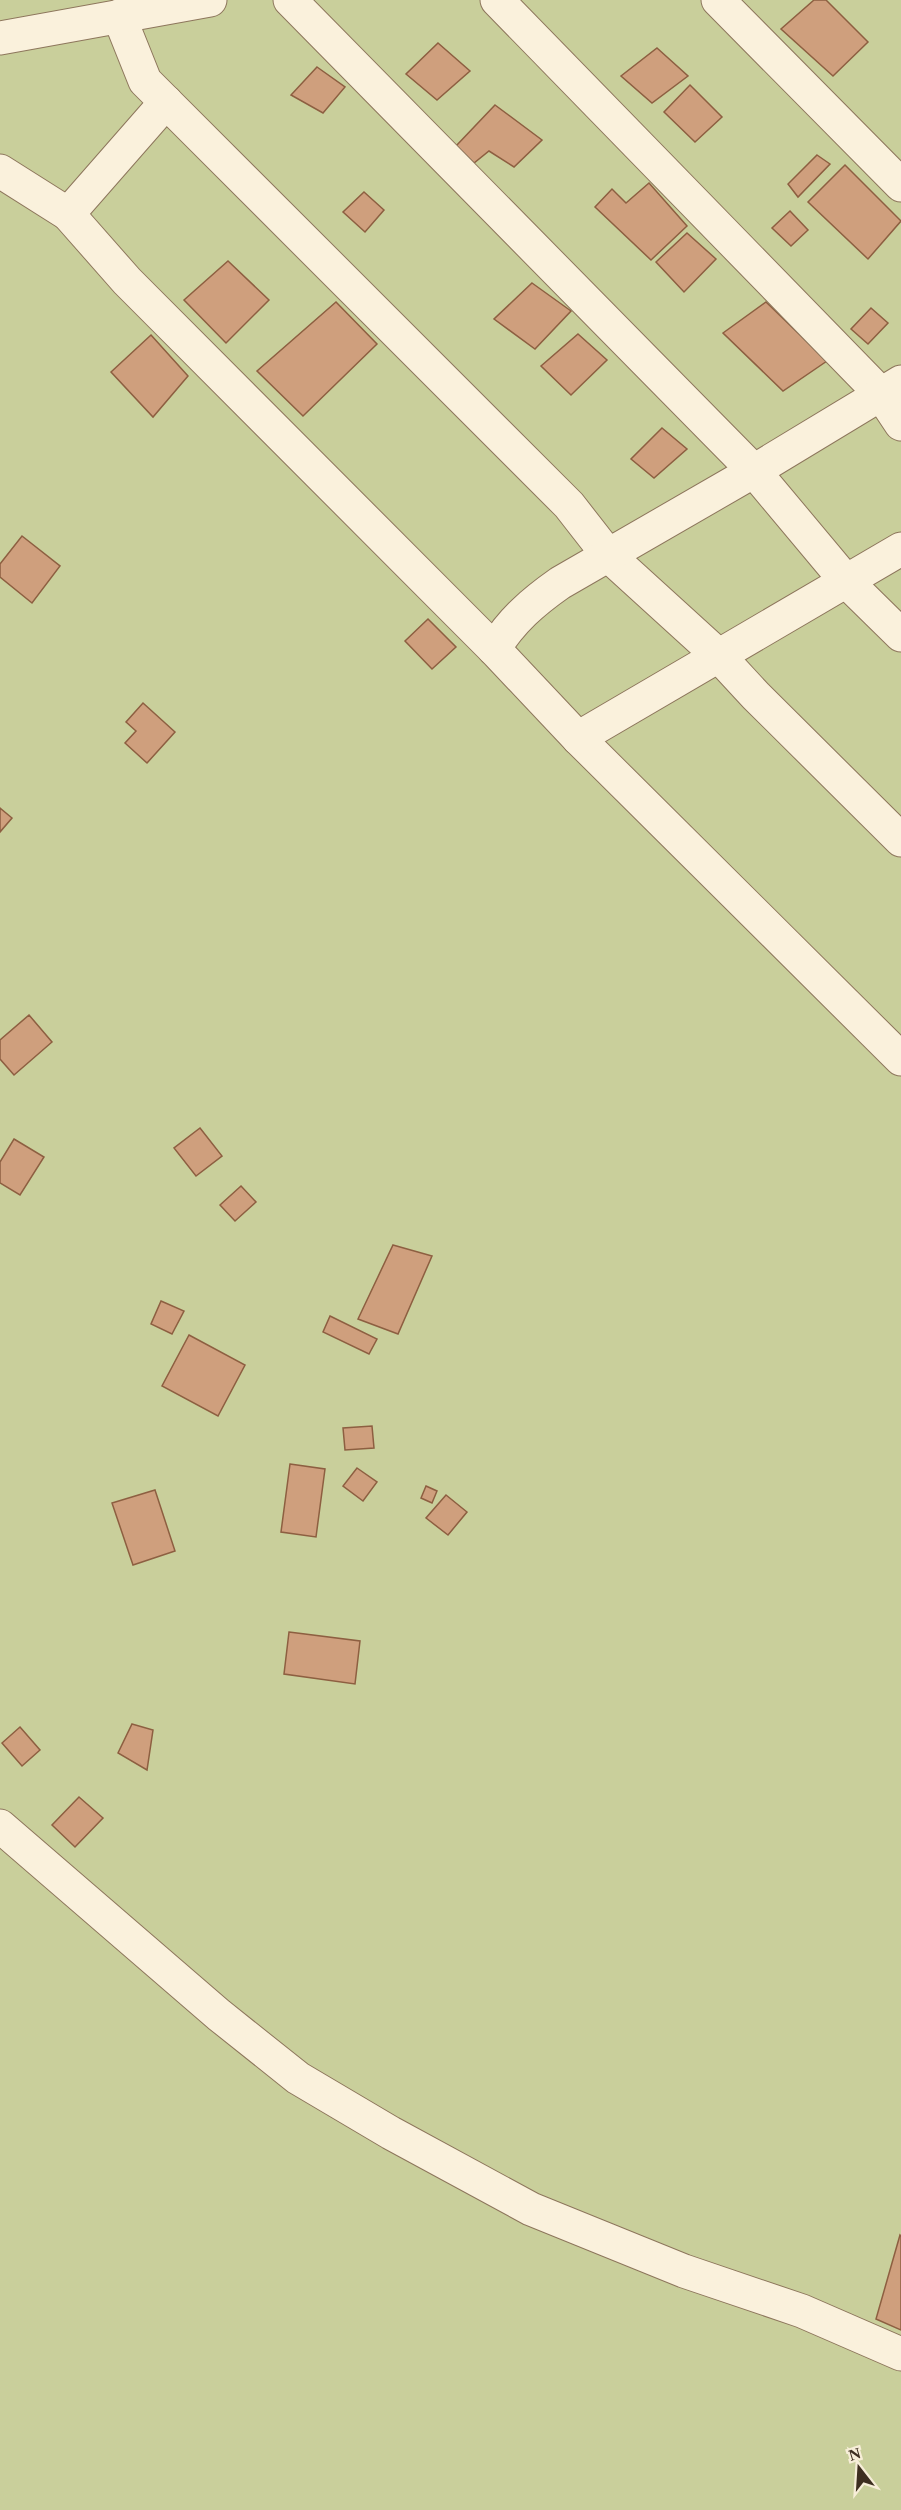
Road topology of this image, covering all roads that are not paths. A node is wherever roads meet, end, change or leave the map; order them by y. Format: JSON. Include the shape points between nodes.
{"nodes":[{"id":1,"x":210,"y":0,"type":"edge"},
{"id":2,"x":290,"y":0,"type":"edge"},
{"id":3,"x":497,"y":0,"type":"edge"},
{"id":4,"x":718,"y":0,"type":"edge"},
{"id":5,"x":119,"y":16,"type":"junction"},
{"id":6,"x":0,"y":38,"type":"edge"},
{"id":7,"x":166,"y":102,"type":"junction"},
{"id":8,"x":0,"y":171,"type":"edge"},
{"id":9,"x":901,"y":185,"type":"edge"},
{"id":10,"x":68,"y":214,"type":"junction"},
{"id":11,"x":891,"y":388,"type":"edge"},
{"id":12,"x":901,"y":424,"type":"edge"},
{"id":13,"x":754,"y":471,"type":"junction"},
{"id":14,"x":901,"y":549,"type":"edge"},
{"id":15,"x":608,"y":555,"type":"junction"},
{"id":16,"x":846,"y":581,"type":"junction"},
{"id":17,"x":901,"y":635,"type":"edge"},
{"id":18,"x":494,"y":649,"type":"junction"},
{"id":19,"x":719,"y":656,"type":"junction"},
{"id":20,"x":578,"y":738,"type":"junction"},
{"id":21,"x":901,"y":840,"type":"edge"},
{"id":22,"x":901,"y":1059,"type":"edge"},
{"id":23,"x":0,"y":1826,"type":"edge"},
{"id":24,"x":901,"y":2354,"type":"edge"}],
"edges":[{"from":1,"to":5,"type":"street"},
{"from":2,"to":13,"type":"street"},
{"from":3,"to":11,"type":"street"},
{"from":4,"to":9,"type":"street"},
{"from":5,"to":6,"type":"street"},
{"from":5,"to":7,"type":"street","via":[[145,81]]},
{"from":7,"to":10,"type":"street"},
{"from":7,"to":15,"type":"street","via":[[569,505]]},
{"from":8,"to":10,"type":"street"},
{"from":10,"to":18,"type":"street","via":[[127,281]]},
{"from":11,"to":12,"type":"street"},
{"from":11,"to":13,"type":"street"},
{"from":13,"to":15,"type":"street"},
{"from":13,"to":16,"type":"street"},
{"from":14,"to":16,"type":"street"},
{"from":15,"to":18,"type":"street","via":[[532,602],[509,625]]},
{"from":15,"to":19,"type":"street"},
{"from":16,"to":17,"type":"street"},
{"from":16,"to":19,"type":"street"},
{"from":18,"to":20,"type":"street"},
{"from":19,"to":20,"type":"street"},
{"from":19,"to":21,"type":"street"},
{"from":20,"to":22,"type":"street"},
{"from":23,"to":24,"type":"street","via":[[219,2015],[290,2071],[391,2133],[531,2209],[684,2271],[802,2311]]}]}
